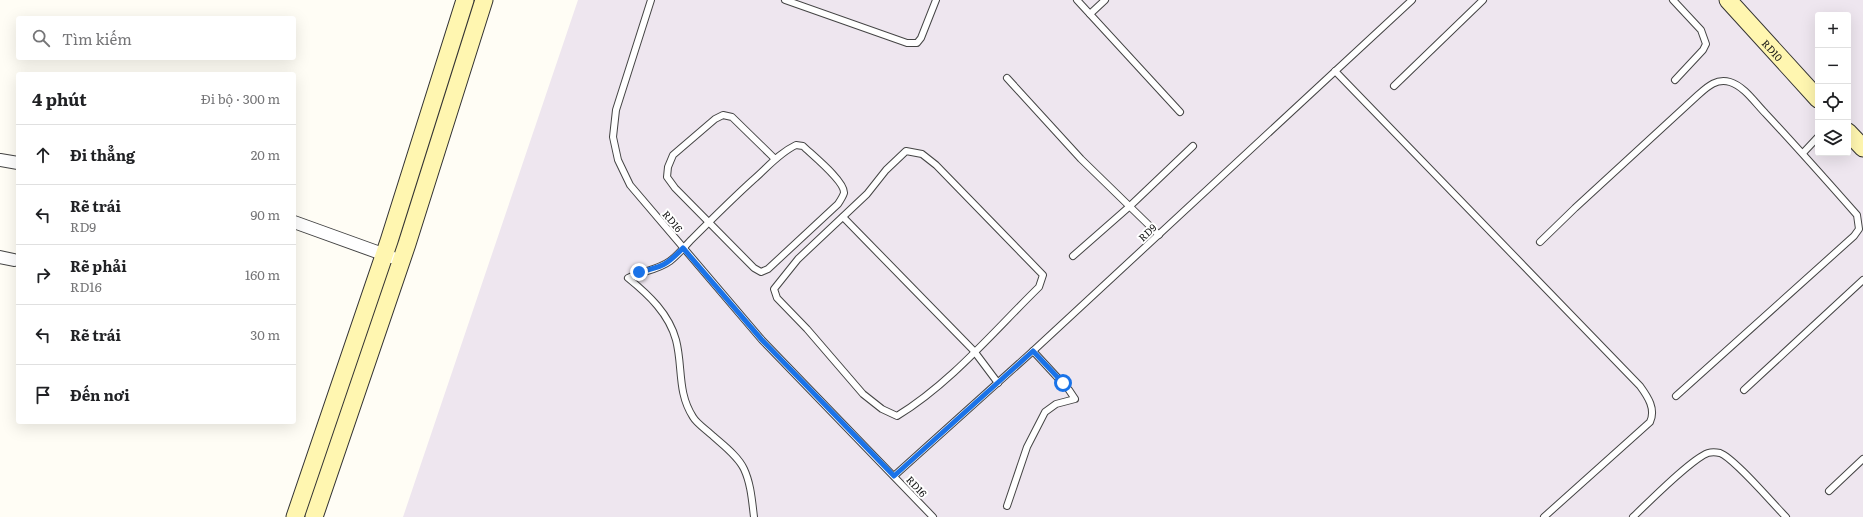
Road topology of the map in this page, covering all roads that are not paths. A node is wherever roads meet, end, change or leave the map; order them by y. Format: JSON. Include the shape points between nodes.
{"nodes":[{"id":1,"x":465,"y":0,"type":"edge"},
{"id":2,"x":484,"y":0,"type":"edge"},
{"id":3,"x":651,"y":0,"type":"edge"},
{"id":4,"x":785,"y":0,"type":"edge"},
{"id":5,"x":936,"y":0,"type":"edge"},
{"id":6,"x":1077,"y":0,"type":"edge"},
{"id":7,"x":1105,"y":0,"type":"edge"},
{"id":8,"x":1412,"y":0,"type":"edge"},
{"id":9,"x":1483,"y":0,"type":"edge"},
{"id":10,"x":1673,"y":0,"type":"edge"},
{"id":11,"x":1728,"y":0,"type":"edge"},
{"id":12,"x":1090,"y":14,"type":"junction"},
{"id":13,"x":1335,"y":71,"type":"junction"},
{"id":14,"x":1007,"y":78,"type":"dead end"},
{"id":15,"x":1675,"y":80,"type":"dead end"},
{"id":16,"x":1394,"y":86,"type":"dead end"},
{"id":17,"x":1815,"y":96,"type":"edge"},
{"id":18,"x":1180,"y":112,"type":"dead end"},
{"id":19,"x":1851,"y":135,"type":"edge"},
{"id":20,"x":1815,"y":141,"type":"edge"},
{"id":21,"x":1193,"y":146,"type":"dead end"},
{"id":22,"x":1863,"y":148,"type":"edge"},
{"id":23,"x":1803,"y":153,"type":"junction"},
{"id":24,"x":775,"y":159,"type":"junction"},
{"id":25,"x":0,"y":160,"type":"edge"},
{"id":26,"x":16,"y":163,"type":"edge"},
{"id":27,"x":1130,"y":206,"type":"junction"},
{"id":28,"x":843,"y":217,"type":"junction"},
{"id":29,"x":709,"y":221,"type":"junction"},
{"id":30,"x":296,"y":223,"type":"edge"},
{"id":31,"x":1159,"y":235,"type":"junction"},
{"id":32,"x":1540,"y":242,"type":"dead end"},
{"id":33,"x":683,"y":248,"type":"junction"},
{"id":34,"x":384,"y":254,"type":"junction"},
{"id":35,"x":1074,"y":256,"type":"dead end"},
{"id":36,"x":0,"y":257,"type":"edge"},
{"id":37,"x":14,"y":260,"type":"dead end"},
{"id":38,"x":401,"y":261,"type":"junction"},
{"id":39,"x":1863,"y":280,"type":"edge"},
{"id":40,"x":1033,"y":351,"type":"junction"},
{"id":41,"x":974,"y":352,"type":"junction"},
{"id":42,"x":998,"y":383,"type":"junction"},
{"id":43,"x":1744,"y":390,"type":"dead end"},
{"id":44,"x":1676,"y":396,"type":"dead end"},
{"id":45,"x":1863,"y":459,"type":"edge"},
{"id":46,"x":894,"y":476,"type":"junction"},
{"id":47,"x":1829,"y":491,"type":"dead end"},
{"id":48,"x":1006,"y":506,"type":"dead end"},
{"id":49,"x":295,"y":517,"type":"edge"},
{"id":50,"x":314,"y":517,"type":"edge"},
{"id":51,"x":754,"y":517,"type":"edge"},
{"id":52,"x":933,"y":517,"type":"edge"},
{"id":53,"x":1544,"y":517,"type":"edge"},
{"id":54,"x":1633,"y":517,"type":"edge"},
{"id":55,"x":1786,"y":517,"type":"edge"}],
"edges":[{"from":1,"to":34,"type":"main road"},
{"from":2,"to":38,"type":"main road"},
{"from":3,"to":33,"type":"lane","name":"RD16","via":[[616,110],[613,137],[618,160],[630,185]]},
{"from":4,"to":5,"type":"lane","via":[[907,43],[917,43],[922,38]]},
{"from":6,"to":12,"type":"lane"},
{"from":7,"to":12,"type":"lane"},
{"from":8,"to":13,"type":"lane","name":"RD9"},
{"from":9,"to":16,"type":"lane"},
{"from":10,"to":15,"type":"lane","via":[[1701,30],[1706,44]]},
{"from":11,"to":17,"type":"main road","name":"RD10"},
{"from":12,"to":18,"type":"lane"},
{"from":13,"to":31,"type":"lane","name":"RD9"},
{"from":13,"to":53,"type":"lane","via":[[1640,386],[1649,399],[1652,413],[1650,422]]},
{"from":14,"to":27,"type":"lane","via":[[1081,158]]},
{"from":19,"to":22,"type":"main road"},
{"from":20,"to":23,"type":"lane"},
{"from":21,"to":27,"type":"lane"},
{"from":23,"to":32,"type":"lane","via":[[1734,83],[1715,82]]},
{"from":23,"to":44,"type":"lane","via":[[1857,215],[1858,229],[1854,236]]},
{"from":24,"to":29,"type":"lane"},
{"from":24,"to":29,"type":"lane","via":[[732,117],[723,115],[673,155],[667,177]]},
{"from":24,"to":29,"type":"lane","via":[[796,145],[803,146],[843,186],[844,193],[838,204],[777,262],[761,272],[754,268]]},
{"from":25,"to":26,"type":"street"},
{"from":27,"to":31,"type":"lane"},
{"from":27,"to":35,"type":"lane"},
{"from":28,"to":41,"type":"lane"},
{"from":28,"to":41,"type":"lane","via":[[798,259],[774,289],[777,298],[863,394],[882,409],[897,416],[941,384]]},
{"from":28,"to":41,"type":"lane","via":[[906,151],[922,154],[936,165],[1036,268],[1042,276],[1038,287]]},
{"from":29,"to":33,"type":"lane"},
{"from":30,"to":34,"type":"street"},
{"from":31,"to":40,"type":"lane","name":"RD9"},
{"from":33,"to":46,"type":"lane","name":"RD16","via":[[762,340]]},
{"from":33,"to":51,"type":"lane","via":[[661,267],[639,272],[628,278],[646,293],[662,312],[676,340],[685,400],[694,419],[744,468],[752,497]]},
{"from":34,"to":38,"type":"street"},
{"from":34,"to":49,"type":"main road"},
{"from":36,"to":37,"type":"street"},
{"from":38,"to":50,"type":"main road"},
{"from":39,"to":43,"type":"lane"},
{"from":40,"to":42,"type":"lane","name":"RD9"},
{"from":40,"to":48,"type":"lane","via":[[1075,399],[1056,404],[1045,412],[1027,447]]},
{"from":41,"to":42,"type":"lane"},
{"from":42,"to":46,"type":"lane","name":"RD9"},
{"from":45,"to":47,"type":"lane"},
{"from":46,"to":52,"type":"lane","name":"RD16"},
{"from":54,"to":55,"type":"lane","via":[[1693,462],[1715,452],[1732,461]]}]}
